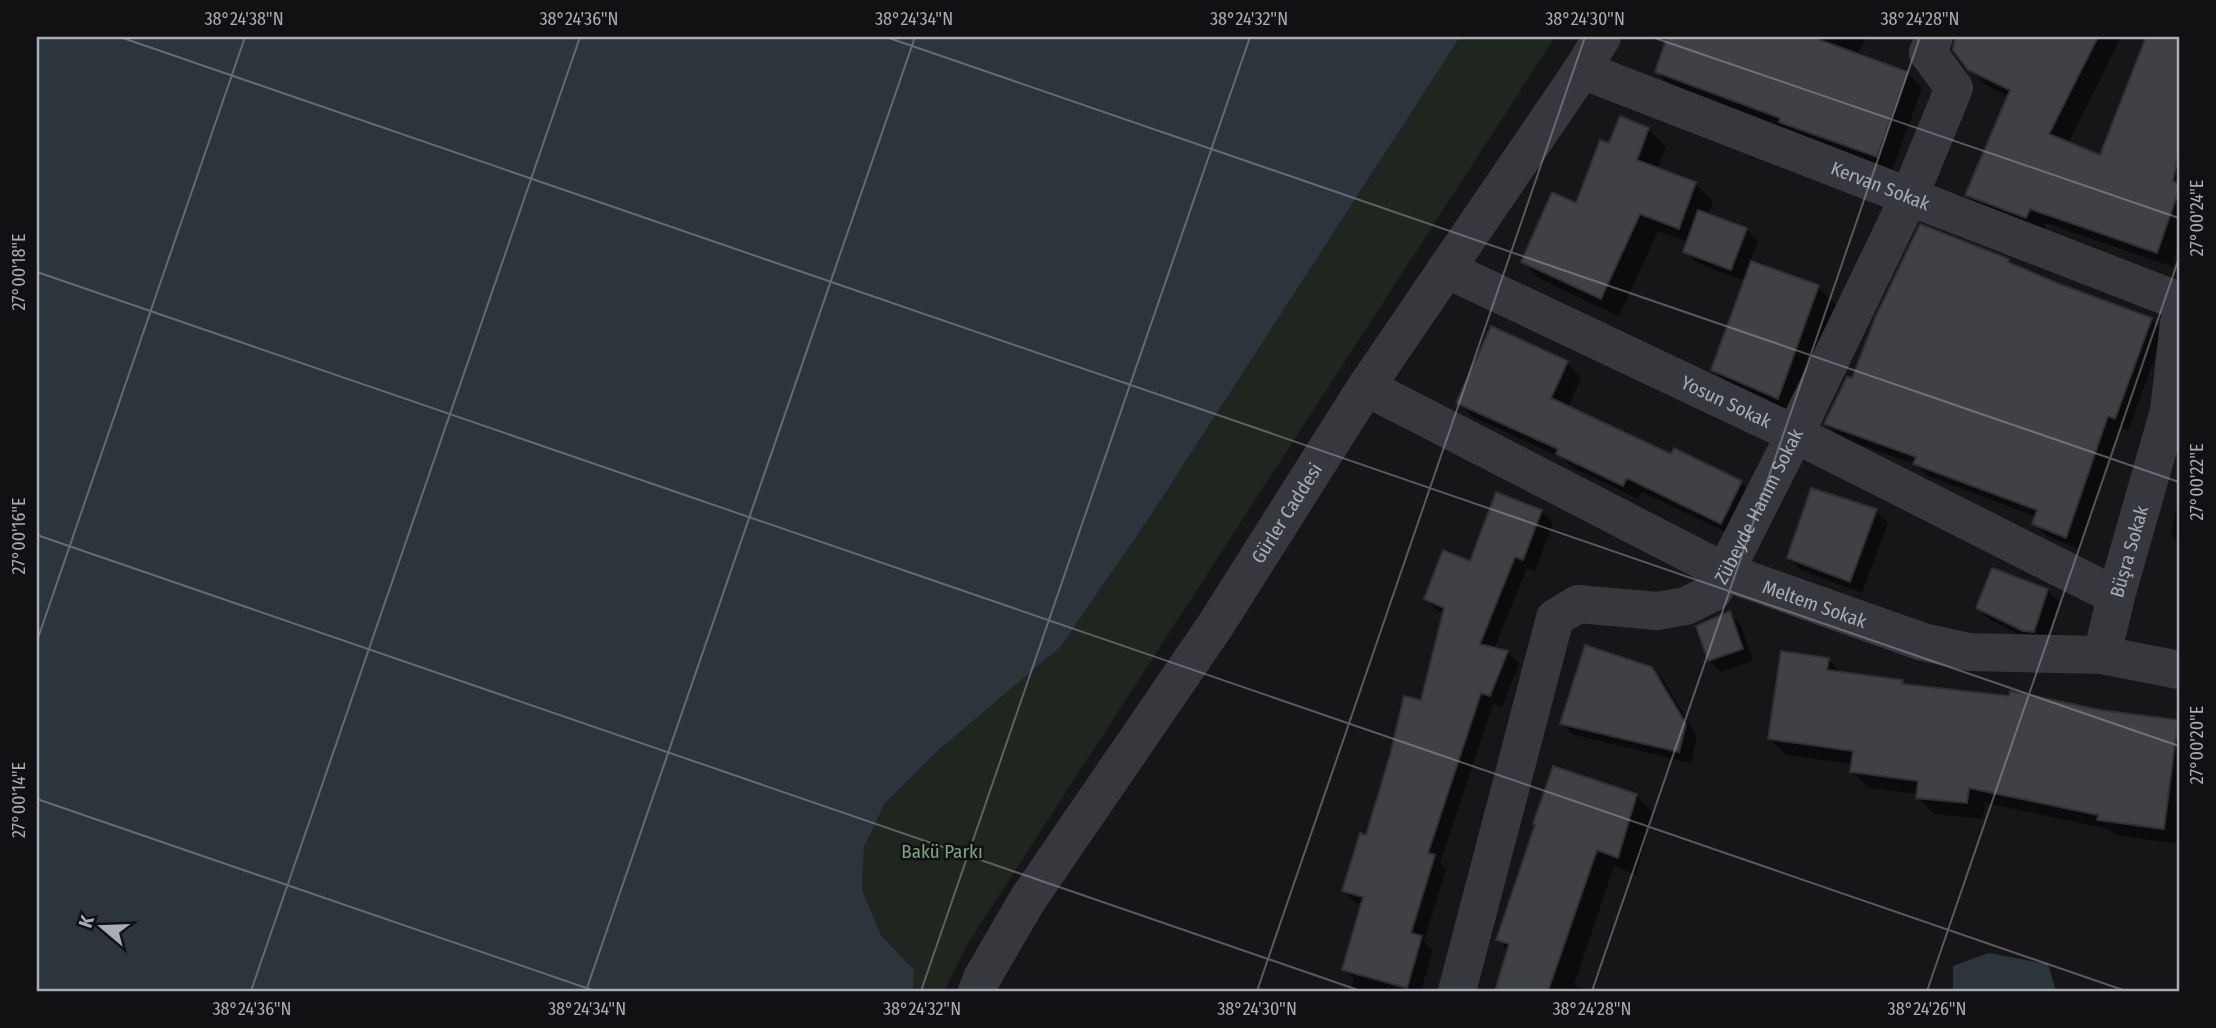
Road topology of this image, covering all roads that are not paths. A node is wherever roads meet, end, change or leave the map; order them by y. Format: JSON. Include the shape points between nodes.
{"nodes":[{"id":1,"x":1602,"y":37,"type":"edge"},
{"id":2,"x":1934,"y":37,"type":"edge"},
{"id":3,"x":1582,"y":70,"type":"junction"},
{"id":4,"x":1909,"y":197,"type":"junction"},
{"id":5,"x":1446,"y":269,"type":"junction"},
{"id":6,"x":2179,"y":301,"type":"edge"},
{"id":7,"x":2179,"y":323,"type":"edge"},
{"id":8,"x":1366,"y":387,"type":"junction"},
{"id":9,"x":1795,"y":434,"type":"junction"},
{"id":10,"x":1725,"y":572,"type":"junction"},
{"id":11,"x":2116,"y":596,"type":"junction"},
{"id":12,"x":2102,"y":655,"type":"junction"},
{"id":13,"x":2179,"y":670,"type":"edge"},
{"id":14,"x":977,"y":991,"type":"edge"},
{"id":15,"x":1457,"y":991,"type":"edge"}],
"edges":[{"from":1,"to":3,"type":"street","name":"Gürler Caddesi"},
{"from":2,"to":4,"type":"street","name":"Zübeyde Hanım Sokak","via":[[1928,53],[1954,88]]},
{"from":3,"to":4,"type":"street","name":"Kervan Sokak"},
{"from":3,"to":5,"type":"street","name":"Gürler Caddesi"},
{"from":4,"to":6,"type":"street","name":"Kervan Sokak"},
{"from":4,"to":9,"type":"street","name":"Zübeyde Hanım Sokak"},
{"from":5,"to":8,"type":"street","name":"Gürler Caddesi"},
{"from":5,"to":9,"type":"street","name":"Yosun Sokak"},
{"from":7,"to":11,"type":"street","name":"Büşra Sokak","via":[[2169,411]]},
{"from":8,"to":10,"type":"street","name":"Meltem Sokak"},
{"from":8,"to":14,"type":"street","name":"Gürler Caddesi","via":[[1215,626],[1028,899]]},
{"from":9,"to":10,"type":"street","name":"Zübeyde Hanım Sokak"},
{"from":9,"to":11,"type":"street","name":"Yosun Sokak"},
{"from":10,"to":12,"type":"street","name":"Meltem Sokak","via":[[1923,642],[1969,652]]},
{"from":10,"to":15,"type":"street","name":"Zübeyde Hanım Sokak","via":[[1712,593],[1686,606],[1657,611],[1578,604],[1555,618]]},
{"from":11,"to":12,"type":"street","name":"Büşra Sokak"},
{"from":12,"to":13,"type":"street","name":"Meltem Sokak"}]}
